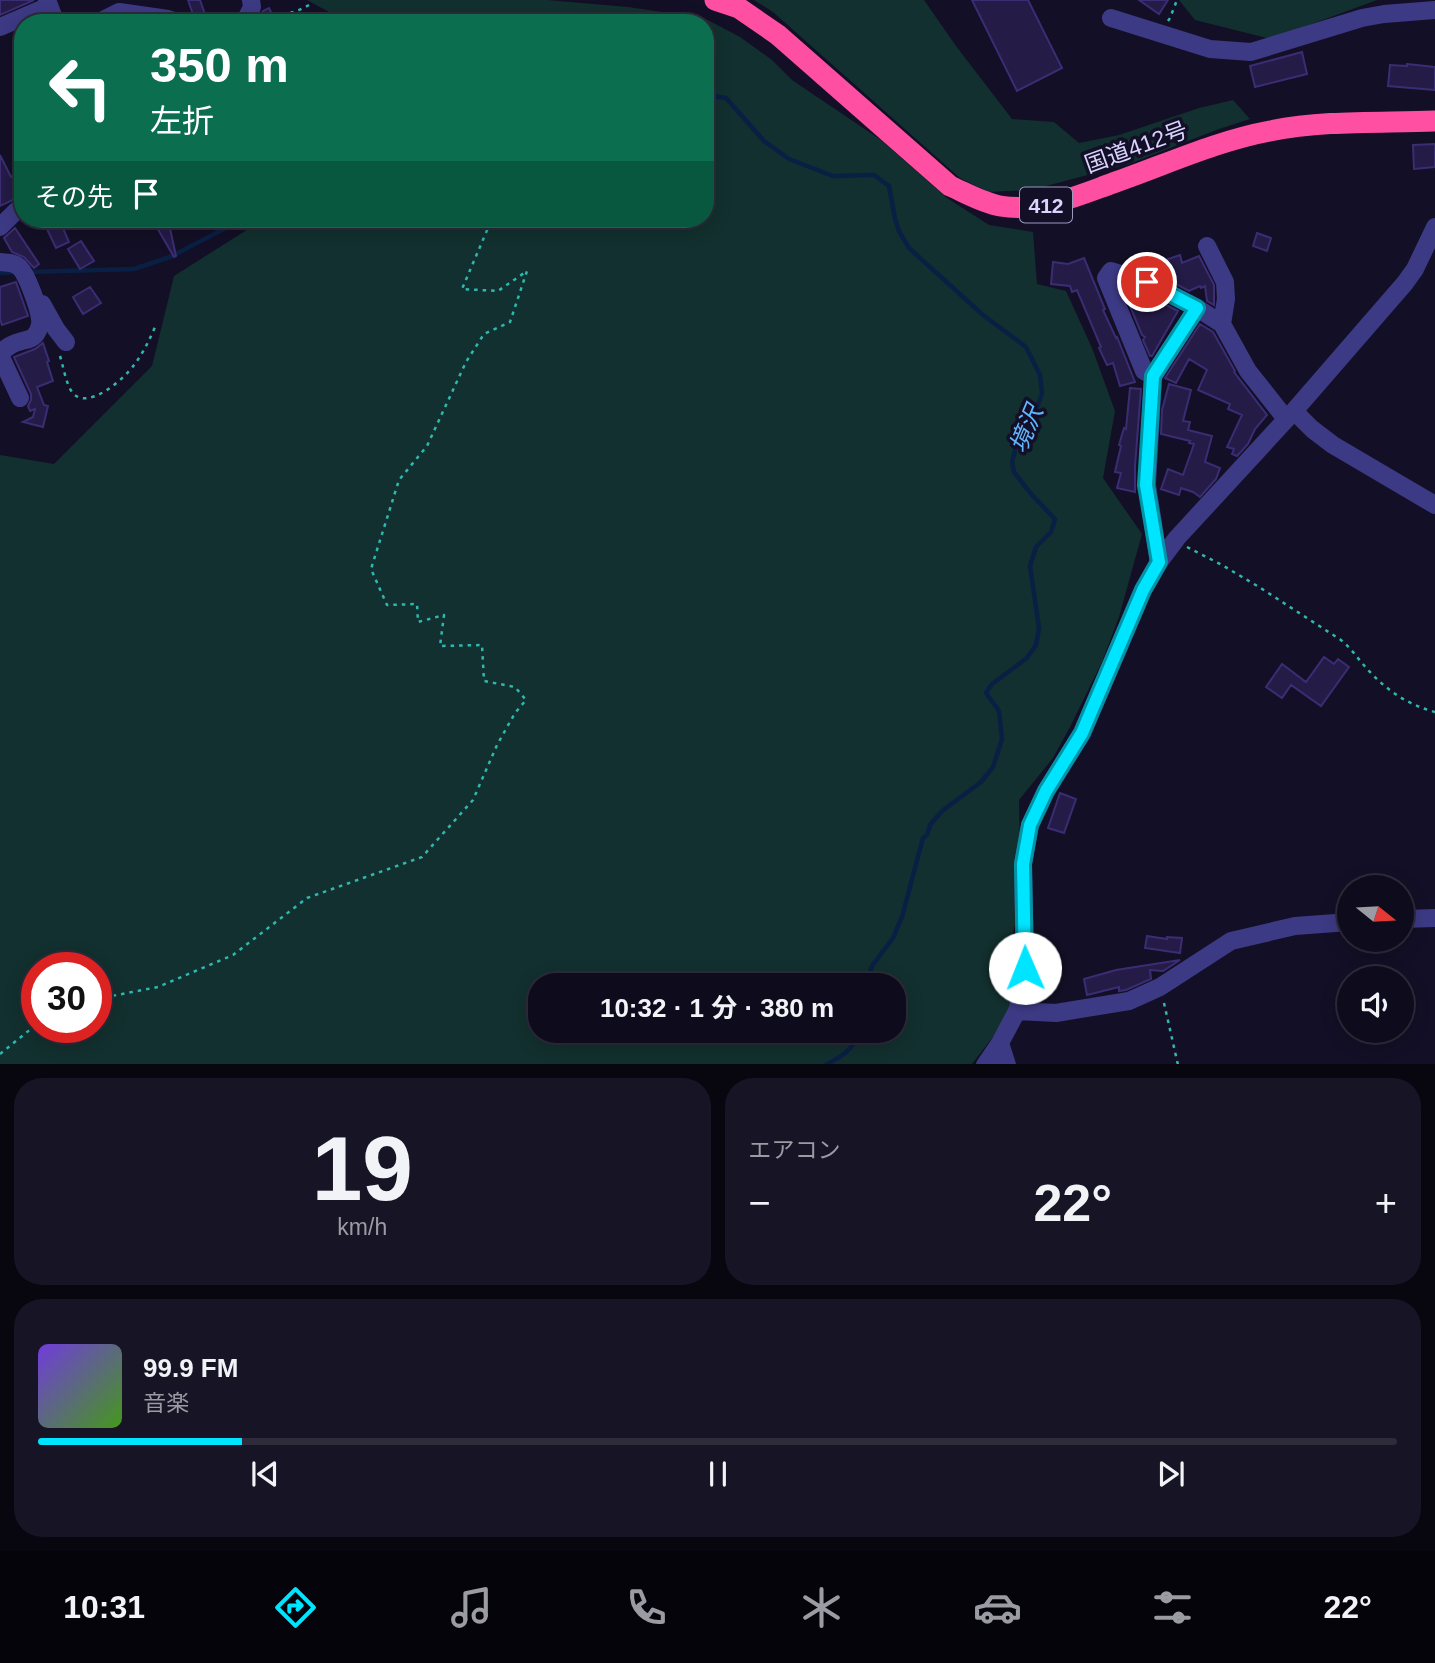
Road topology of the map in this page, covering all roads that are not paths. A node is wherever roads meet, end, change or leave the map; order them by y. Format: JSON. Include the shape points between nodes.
{"nodes":[{"id":1,"x":715,"y":0,"type":"edge"},
{"id":2,"x":48,"y":3,"type":"edge"},
{"id":3,"x":1435,"y":10,"type":"edge"},
{"id":4,"x":26,"y":14,"type":"edge"},
{"id":5,"x":115,"y":14,"type":"edge"},
{"id":6,"x":133,"y":14,"type":"edge"},
{"id":7,"x":1111,"y":18,"type":"dead end"},
{"id":8,"x":1435,"y":121,"type":"edge"},
{"id":9,"x":14,"y":213,"type":"edge"},
{"id":10,"x":0,"y":227,"type":"edge"},
{"id":11,"x":1435,"y":227,"type":"edge"},
{"id":12,"x":1207,"y":246,"type":"dead end"},
{"id":13,"x":0,"y":262,"type":"edge"},
{"id":14,"x":35,"y":302,"type":"junction"},
{"id":15,"x":1197,"y":308,"type":"junction"},
{"id":16,"x":1222,"y":324,"type":"junction"},
{"id":17,"x":63,"y":348,"type":"road end"},
{"id":18,"x":0,"y":355,"type":"edge"},
{"id":19,"x":1153,"y":376,"type":"junction"},
{"id":20,"x":12,"y":394,"type":"dead end"},
{"id":21,"x":1290,"y":415,"type":"junction"},
{"id":22,"x":1435,"y":505,"type":"edge"},
{"id":23,"x":1159,"y":562,"type":"junction"},
{"id":24,"x":1435,"y":918,"type":"edge"},
{"id":25,"x":1414,"y":919,"type":"edge"},
{"id":26,"x":1337,"y":923,"type":"edge"},
{"id":27,"x":1017,"y":1011,"type":"junction"},
{"id":28,"x":1000,"y":1042,"type":"junction"},
{"id":29,"x":986,"y":1064,"type":"edge"},
{"id":30,"x":1007,"y":1064,"type":"edge"}],
"edges":[{"from":1,"to":8,"type":"highway","name":"国道412号","number":"412","via":[[739,8],[778,35],[950,186],[999,206],[1031,208],[1065,201],[1268,131],[1310,124]]},
{"from":2,"to":4,"type":"street"},
{"from":3,"to":7,"type":"street","via":[[1362,18],[1251,52],[1210,48]]},
{"from":5,"to":6,"type":"street"},
{"from":9,"to":10,"type":"street"},
{"from":11,"to":21,"type":"street","via":[[1405,283]]},
{"from":12,"to":16,"type":"street","via":[[1225,282]]},
{"from":13,"to":14,"type":"street","via":[[13,263],[25,275]]},
{"from":14,"to":17,"type":"street","via":[[41,303]]},
{"from":14,"to":18,"type":"street","via":[[41,320],[36,335],[9,345]]},
{"from":15,"to":16,"type":"street"},
{"from":15,"to":19,"type":"street"},
{"from":15,"to":19,"type":"street","via":[[1147,282],[1111,271],[1106,278],[1143,371]]},
{"from":16,"to":21,"type":"street","via":[[1248,371]]},
{"from":18,"to":20,"type":"street"},
{"from":19,"to":23,"type":"street","via":[[1146,485]]},
{"from":21,"to":22,"type":"street"},
{"from":21,"to":23,"type":"street"},
{"from":23,"to":27,"type":"street","via":[[1082,733],[1030,825],[1023,864],[1025,968]]},
{"from":24,"to":25,"type":"street"},
{"from":26,"to":27,"type":"street","via":[[1295,926],[1231,941],[1160,987],[1129,1001],[1056,1013]]},
{"from":27,"to":28,"type":"street"},
{"from":28,"to":29,"type":"street"},
{"from":28,"to":30,"type":"street"}]}
